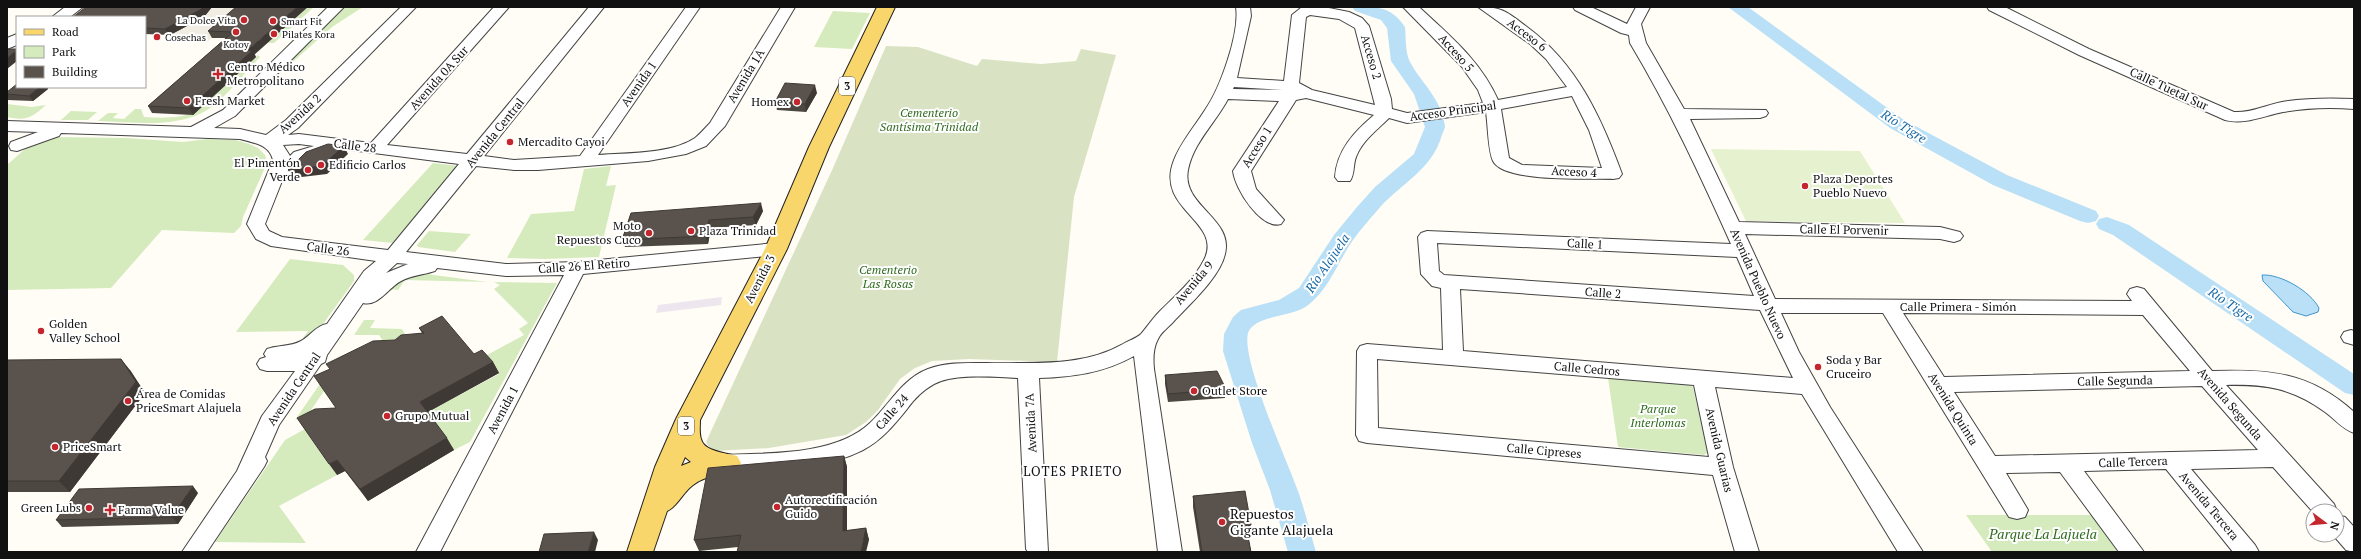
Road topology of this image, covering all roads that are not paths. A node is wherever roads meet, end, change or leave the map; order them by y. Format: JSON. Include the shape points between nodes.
{"nodes":[{"id":1,"x":76,"y":7,"type":"edge"},
{"id":2,"x":322,"y":7,"type":"edge"},
{"id":3,"x":337,"y":7,"type":"edge"},
{"id":4,"x":409,"y":7,"type":"edge"},
{"id":5,"x":502,"y":7,"type":"edge"},
{"id":6,"x":597,"y":7,"type":"edge"},
{"id":7,"x":693,"y":7,"type":"edge"},
{"id":8,"x":788,"y":7,"type":"edge"},
{"id":9,"x":886,"y":7,"type":"edge"},
{"id":10,"x":1243,"y":7,"type":"edge"},
{"id":11,"x":1410,"y":7,"type":"edge"},
{"id":12,"x":1485,"y":7,"type":"edge"},
{"id":13,"x":1580,"y":7,"type":"edge"},
{"id":14,"x":1643,"y":7,"type":"edge"},
{"id":15,"x":1994,"y":7,"type":"edge"},
{"id":16,"x":61,"y":16,"type":"edge"},
{"id":17,"x":1634,"y":32,"type":"junction"},
{"id":18,"x":16,"y":40,"type":"edge"},
{"id":19,"x":7,"y":44,"type":"edge"},
{"id":20,"x":1225,"y":88,"type":"junction"},
{"id":21,"x":1577,"y":90,"type":"junction"},
{"id":22,"x":1295,"y":92,"type":"junction"},
{"id":23,"x":2354,"y":104,"type":"edge"},
{"id":24,"x":1492,"y":107,"type":"junction"},
{"id":25,"x":212,"y":111,"type":"junction"},
{"id":26,"x":229,"y":113,"type":"junction"},
{"id":27,"x":1760,"y":113,"type":"dead end"},
{"id":28,"x":1384,"y":114,"type":"junction"},
{"id":29,"x":1680,"y":114,"type":"junction"},
{"id":30,"x":9,"y":126,"type":"edge"},
{"id":31,"x":37,"y":128,"type":"junction"},
{"id":32,"x":71,"y":129,"type":"junction"},
{"id":33,"x":148,"y":131,"type":"junction"},
{"id":34,"x":195,"y":132,"type":"junction"},
{"id":35,"x":240,"y":134,"type":"junction"},
{"id":36,"x":269,"y":141,"type":"junction"},
{"id":37,"x":700,"y":142,"type":"joint"},
{"id":38,"x":339,"y":144,"type":"junction"},
{"id":39,"x":375,"y":148,"type":"junction"},
{"id":40,"x":12,"y":150,"type":"edge"},
{"id":41,"x":473,"y":160,"type":"junction"},
{"id":42,"x":585,"y":161,"type":"junction"},
{"id":43,"x":276,"y":177,"type":"junction"},
{"id":44,"x":1344,"y":177,"type":"dead end"},
{"id":45,"x":1275,"y":220,"type":"dead end"},
{"id":46,"x":1733,"y":228,"type":"junction"},
{"id":47,"x":1954,"y":236,"type":"dead end"},
{"id":48,"x":265,"y":238,"type":"joint"},
{"id":49,"x":326,"y":248,"type":"junction"},
{"id":50,"x":776,"y":248,"type":"junction"},
{"id":51,"x":1744,"y":251,"type":"junction"},
{"id":52,"x":383,"y":260,"type":"junction"},
{"id":53,"x":449,"y":265,"type":"junction"},
{"id":54,"x":577,"y":268,"type":"junction"},
{"id":55,"x":1445,"y":281,"type":"junction"},
{"id":56,"x":362,"y":295,"type":"junction"},
{"id":57,"x":2143,"y":301,"type":"joint"},
{"id":58,"x":1767,"y":305,"type":"junction"},
{"id":59,"x":1889,"y":307,"type":"junction"},
{"id":60,"x":1146,"y":340,"type":"junction"},
{"id":61,"x":1115,"y":358,"type":"junction"},
{"id":62,"x":1453,"y":359,"type":"junction"},
{"id":63,"x":313,"y":361,"type":"junction"},
{"id":64,"x":269,"y":362,"type":"junction"},
{"id":65,"x":1028,"y":369,"type":"junction"},
{"id":66,"x":1144,"y":369,"type":"junction"},
{"id":67,"x":2207,"y":378,"type":"junction"},
{"id":68,"x":1703,"y":379,"type":"junction"},
{"id":69,"x":1939,"y":385,"type":"junction"},
{"id":70,"x":1807,"y":387,"type":"junction"},
{"id":71,"x":296,"y":396,"type":"junction"},
{"id":72,"x":688,"y":419,"type":"junction"},
{"id":73,"x":2354,"y":425,"type":"edge"},
{"id":74,"x":1367,"y":435,"type":"joint"},
{"id":75,"x":259,"y":446,"type":"junction"},
{"id":76,"x":2278,"y":458,"type":"junction"},
{"id":77,"x":2171,"y":460,"type":"junction"},
{"id":78,"x":728,"y":463,"type":"junction"},
{"id":79,"x":2066,"y":464,"type":"junction"},
{"id":80,"x":1988,"y":465,"type":"junction"},
{"id":81,"x":668,"y":467,"type":"junction"},
{"id":82,"x":1722,"y":467,"type":"junction"},
{"id":83,"x":248,"y":470,"type":"junction"},
{"id":84,"x":2319,"y":503,"type":"edge"},
{"id":85,"x":2017,"y":510,"type":"dead end"},
{"id":86,"x":650,"y":521,"type":"junction"},
{"id":87,"x":2345,"y":533,"type":"edge"},
{"id":88,"x":2354,"y":543,"type":"edge"},
{"id":89,"x":1038,"y":549,"type":"dead end"},
{"id":90,"x":194,"y":552,"type":"edge"},
{"id":91,"x":428,"y":552,"type":"edge"},
{"id":92,"x":640,"y":552,"type":"edge"},
{"id":93,"x":1170,"y":552,"type":"edge"},
{"id":94,"x":1747,"y":552,"type":"edge"},
{"id":95,"x":1911,"y":552,"type":"edge"},
{"id":96,"x":2132,"y":552,"type":"edge"},
{"id":97,"x":2247,"y":552,"type":"edge"}],
"edges":[{"from":1,"to":16,"type":"street"},
{"from":2,"to":25,"type":"street","via":[[301,24]]},
{"from":3,"to":26,"type":"street"},
{"from":4,"to":36,"type":"street","name":"Avenida 2","via":[[292,124]]},
{"from":5,"to":39,"type":"street","name":"Avenida 0A Sur"},
{"from":6,"to":41,"type":"street","name":"Avenida Central"},
{"from":7,"to":42,"type":"street","name":"Avenida 1"},
{"from":8,"to":37,"type":"street","name":"Avenida 1A","via":[[718,126]]},
{"from":9,"to":50,"type":"main road","name":"Avenida 3","number":"3"},
{"from":10,"to":20,"type":"street","name":"Avenida 9","via":[[1243,25],[1232,71]]},
{"from":11,"to":24,"type":"street","name":"Acceso 5","via":[[1472,69]]},
{"from":12,"to":21,"type":"street","name":"Acceso 6","via":[[1546,47]]},
{"from":13,"to":17,"type":"street"},
{"from":14,"to":17,"type":"street","via":[[1637,16]]},
{"from":15,"to":23,"type":"street","name":"Calle Tuetal Sur","via":[[2084,52],[2231,116],[2248,116],[2318,103]]},
{"from":17,"to":29,"type":"street","name":"Avenida Pueblo Nuevo"},
{"from":18,"to":19,"type":"street"},
{"from":20,"to":22,"type":"street","name":"Acceso Principal"},
{"from":20,"to":60,"type":"street","name":"Avenida 9","via":[[1182,162],[1177,181],[1180,192],[1214,232],[1216,253],[1212,263]]},
{"from":21,"to":24,"type":"street","name":"Acceso Principal"},
{"from":21,"to":24,"type":"street","name":"Acceso 4","via":[[1596,123],[1613,174],[1520,170],[1508,166],[1501,160]]},
{"from":22,"to":28,"type":"street","name":"Acceso Principal"},
{"from":22,"to":28,"type":"street","name":"Acceso 2","via":[[1299,15],[1302,12],[1316,10],[1348,17],[1357,20],[1362,26],[1384,99]]},
{"from":22,"to":45,"type":"street","name":"Acceso 1","via":[[1242,171],[1245,187]]},
{"from":24,"to":28,"type":"street","name":"Acceso Principal","via":[[1416,118]]},
{"from":25,"to":33,"type":"street","via":[[187,122]]},
{"from":25,"to":34,"type":"street"},
{"from":26,"to":34,"type":"street"},
{"from":26,"to":35,"type":"street","via":[[227,123]]},
{"from":27,"to":29,"type":"street"},
{"from":28,"to":44,"type":"street","via":[[1361,135],[1350,150],[1343,166]]},
{"from":29,"to":46,"type":"street","name":"Avenida Pueblo Nuevo"},
{"from":30,"to":31,"type":"street","name":"Calle 28"},
{"from":30,"to":40,"type":"street","via":[[20,134]]},
{"from":31,"to":32,"type":"street","name":"Calle 28"},
{"from":31,"to":40,"type":"street"},
{"from":32,"to":33,"type":"street","name":"Calle 28"},
{"from":32,"to":40,"type":"street","via":[[41,135]]},
{"from":33,"to":34,"type":"street","name":"Calle 28"},
{"from":34,"to":35,"type":"street","name":"Calle 28"},
{"from":35,"to":36,"type":"street","name":"Calle 28"},
{"from":36,"to":38,"type":"street","name":"Calle 28","via":[[299,139]]},
{"from":36,"to":43,"type":"street","name":"Avenida 2","via":[[281,156]]},
{"from":37,"to":42,"type":"street","name":"Calle 28","via":[[667,153]]},
{"from":38,"to":39,"type":"street","name":"Calle 28"},
{"from":38,"to":43,"type":"street","via":[[300,156]]},
{"from":39,"to":41,"type":"street","name":"Calle 28"},
{"from":41,"to":42,"type":"street","name":"Calle 28","via":[[526,166]]},
{"from":41,"to":52,"type":"street","name":"Avenida Central"},
{"from":43,"to":48,"type":"street","name":"Avenida 2","via":[[256,224]]},
{"from":46,"to":47,"type":"street","name":"Calle El Porvenir","via":[[1940,233]]},
{"from":46,"to":51,"type":"street","name":"Avenida Pueblo Nuevo"},
{"from":48,"to":49,"type":"street","name":"Calle 26","via":[[282,243]]},
{"from":49,"to":52,"type":"street","name":"Calle 26"},
{"from":49,"to":56,"type":"street","via":[[358,265],[364,275]]},
{"from":50,"to":54,"type":"street","name":"Calle 26 El Retiro"},
{"from":50,"to":72,"type":"main road","name":"Avenida 3","number":"3"},
{"from":51,"to":55,"type":"street","name":"Calle 1","via":[[1427,237],[1430,274]]},
{"from":51,"to":58,"type":"street","name":"Avenida Pueblo Nuevo"},
{"from":52,"to":53,"type":"street","name":"Calle 26 El Retiro"},
{"from":52,"to":56,"type":"street","name":"Avenida Central"},
{"from":52,"to":63,"type":"street","via":[[377,277],[326,352]]},
{"from":53,"to":54,"type":"street","name":"Calle 26 El Retiro","via":[[506,270]]},
{"from":53,"to":56,"type":"street","via":[[396,274]]},
{"from":54,"to":91,"type":"street","name":"Avenida 1"},
{"from":55,"to":58,"type":"street","name":"Calle 2"},
{"from":55,"to":62,"type":"street"},
{"from":56,"to":63,"type":"street","name":"Avenida Central"},
{"from":56,"to":64,"type":"street","via":[[343,308],[328,330],[312,344]]},
{"from":56,"to":71,"type":"street","name":"Avenida Central"},
{"from":57,"to":59,"type":"street","name":"Calle Primera - Simón"},
{"from":57,"to":67,"type":"street","name":"Avenida Segunda"},
{"from":58,"to":59,"type":"street","name":"Calle Primera - Simón"},
{"from":58,"to":70,"type":"street","name":"Avenida Pueblo Nuevo"},
{"from":59,"to":69,"type":"street","name":"Avenida Quinta"},
{"from":60,"to":61,"type":"street","name":"Calle 24"},
{"from":60,"to":66,"type":"street","via":[[1143,352]]},
{"from":61,"to":65,"type":"street","name":"Calle 24","via":[[1080,368]]},
{"from":61,"to":66,"type":"street","name":"Calle 24","via":[[1132,358]]},
{"from":62,"to":68,"type":"street","name":"Calle Cedros"},
{"from":62,"to":74,"type":"street","name":"Calle Cedros","via":[[1367,351]]},
{"from":63,"to":64,"type":"street"},
{"from":63,"to":71,"type":"street","name":"Avenida Central","via":[[314,369]]},
{"from":64,"to":75,"type":"street","via":[[274,370],[286,375],[288,383],[266,419]]},
{"from":65,"to":78,"type":"street","name":"Calle 24","via":[[937,374],[922,381],[909,392],[883,424],[852,446],[828,454]]},
{"from":65,"to":89,"type":"street","name":"Avenida 7A"},
{"from":66,"to":93,"type":"street"},
{"from":67,"to":69,"type":"street","name":"Calle Segunda"},
{"from":67,"to":73,"type":"street","name":"Calle Segunda","via":[[2273,378],[2327,403]]},
{"from":67,"to":76,"type":"street","name":"Avenida Segunda"},
{"from":68,"to":70,"type":"street","name":"Calle Cedros"},
{"from":68,"to":82,"type":"street","name":"Avenida Guarias"},
{"from":69,"to":80,"type":"street","name":"Avenida Quinta"},
{"from":70,"to":95,"type":"street","name":"Avenida Pueblo Nuevo"},
{"from":71,"to":75,"type":"street","name":"Avenida Central","via":[[270,422]]},
{"from":71,"to":83,"type":"street","name":"Avenida Central","via":[[279,421],[278,433]]},
{"from":72,"to":78,"type":"main road","via":[[686,434],[690,448],[701,456]]},
{"from":72,"to":81,"type":"main road","name":"Avenida 3","number":"3"},
{"from":74,"to":82,"type":"street","name":"Calle Cipreses"},
{"from":75,"to":83,"type":"street","name":"Avenida Central"},
{"from":76,"to":77,"type":"street","name":"Calle Tercera"},
{"from":76,"to":84,"type":"street","name":"Avenida Segunda"},
{"from":77,"to":79,"type":"street","name":"Calle Tercera"},
{"from":77,"to":97,"type":"street","name":"Avenida Tercera"},
{"from":78,"to":81,"type":"street","name":"Calle 24"},
{"from":78,"to":86,"type":"main road","via":[[701,468],[680,478]]},
{"from":79,"to":80,"type":"street","name":"Calle Tercera"},
{"from":79,"to":96,"type":"street"},
{"from":80,"to":85,"type":"street","name":"Avenida Quinta"},
{"from":81,"to":86,"type":"main road","name":"Avenida 3","number":"3"},
{"from":82,"to":94,"type":"street","name":"Avenida Guarias"},
{"from":83,"to":90,"type":"street","name":"Avenida Central"},
{"from":86,"to":92,"type":"main road","name":"Avenida 3","number":"3"},
{"from":87,"to":88,"type":"street"}]}
